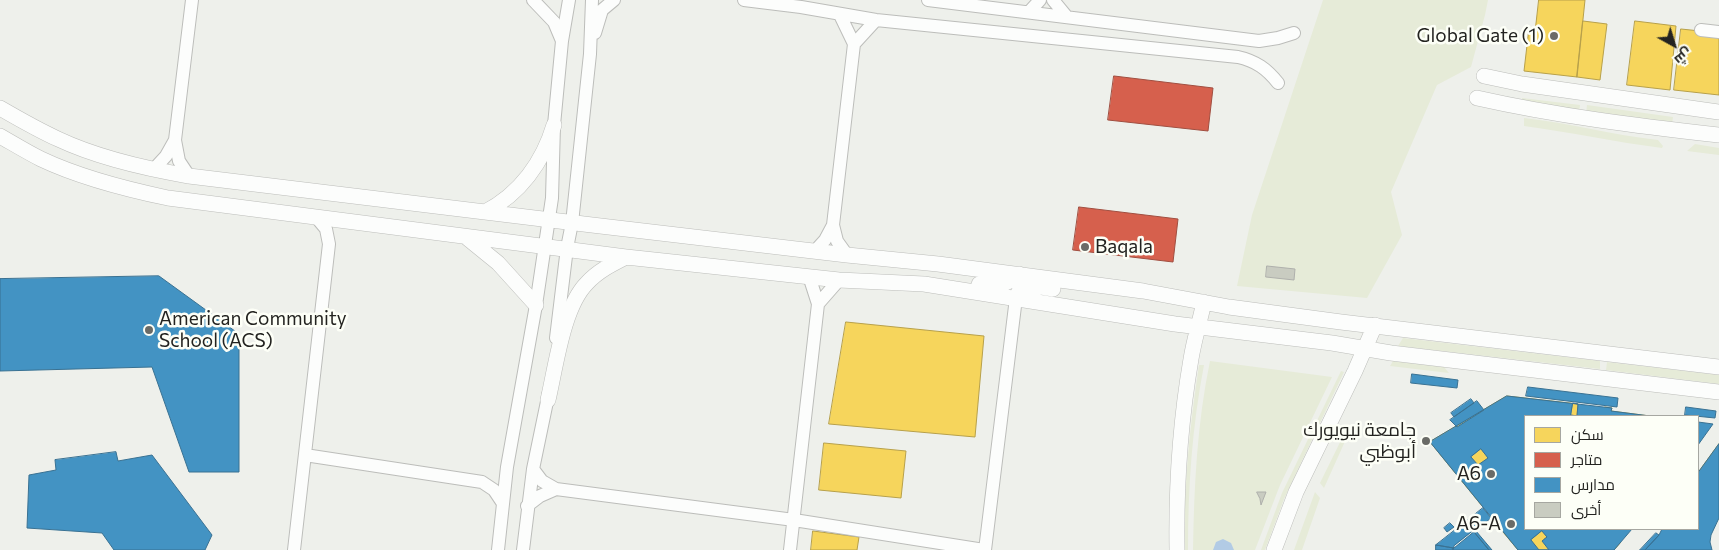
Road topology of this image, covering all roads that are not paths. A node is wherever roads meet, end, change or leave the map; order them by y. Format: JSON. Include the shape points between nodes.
{"nodes":[{"id":1,"x":192,"y":0,"type":"edge"},
{"id":2,"x":534,"y":0,"type":"edge"},
{"id":3,"x":569,"y":0,"type":"edge"},
{"id":4,"x":592,"y":0,"type":"edge"},
{"id":5,"x":614,"y":0,"type":"edge"},
{"id":6,"x":744,"y":0,"type":"edge"},
{"id":7,"x":928,"y":0,"type":"edge"},
{"id":8,"x":1040,"y":0,"type":"edge"},
{"id":9,"x":1053,"y":0,"type":"edge"},
{"id":10,"x":1029,"y":12,"type":"junction"},
{"id":11,"x":840,"y":15,"type":"junction"},
{"id":12,"x":1067,"y":17,"type":"junction"},
{"id":13,"x":876,"y":20,"type":"junction"},
{"id":14,"x":1701,"y":30,"type":"dead end"},
{"id":15,"x":1719,"y":32,"type":"edge"},
{"id":16,"x":1294,"y":33,"type":"dead end"},
{"id":17,"x":562,"y":41,"type":"junction"},
{"id":18,"x":854,"y":44,"type":"junction"},
{"id":19,"x":590,"y":54,"type":"junction"},
{"id":20,"x":1484,"y":76,"type":"dead end"},
{"id":21,"x":1278,"y":83,"type":"dead end"},
{"id":22,"x":1477,"y":98,"type":"dead end"},
{"id":23,"x":0,"y":108,"type":"edge"},
{"id":24,"x":1719,"y":112,"type":"edge"},
{"id":25,"x":554,"y":125,"type":"junction"},
{"id":26,"x":1719,"y":135,"type":"edge"},
{"id":27,"x":0,"y":136,"type":"edge"},
{"id":28,"x":175,"y":140,"type":"junction"},
{"id":29,"x":154,"y":169,"type":"junction"},
{"id":30,"x":189,"y":176,"type":"junction"},
{"id":31,"x":485,"y":212,"type":"junction"},
{"id":32,"x":316,"y":217,"type":"junction"},
{"id":33,"x":549,"y":219,"type":"junction"},
{"id":34,"x":351,"y":220,"type":"junction"},
{"id":35,"x":572,"y":223,"type":"junction"},
{"id":36,"x":833,"y":225,"type":"junction"},
{"id":37,"x":464,"y":236,"type":"junction"},
{"id":38,"x":329,"y":244,"type":"junction"},
{"id":39,"x":545,"y":246,"type":"junction"},
{"id":40,"x":567,"y":248,"type":"junction"},
{"id":41,"x":815,"y":251,"type":"junction"},
{"id":42,"x":847,"y":255,"type":"junction"},
{"id":43,"x":626,"y":257,"type":"junction"},
{"id":44,"x":1019,"y":274,"type":"junction"},
{"id":45,"x":809,"y":276,"type":"junction"},
{"id":46,"x":839,"y":280,"type":"junction"},
{"id":47,"x":924,"y":284,"type":"junction"},
{"id":48,"x":1144,"y":291,"type":"junction"},
{"id":49,"x":1016,"y":298,"type":"junction"},
{"id":50,"x":1204,"y":302,"type":"junction"},
{"id":51,"x":818,"y":304,"type":"junction"},
{"id":52,"x":536,"y":305,"type":"junction"},
{"id":53,"x":1199,"y":326,"type":"junction"},
{"id":54,"x":1375,"y":326,"type":"junction"},
{"id":55,"x":1365,"y":349,"type":"junction"},
{"id":56,"x":1719,"y":367,"type":"edge"},
{"id":57,"x":1719,"y":392,"type":"edge"},
{"id":58,"x":548,"y":400,"type":"junction"},
{"id":59,"x":305,"y":455,"type":"junction"},
{"id":60,"x":507,"y":467,"type":"junction"},
{"id":61,"x":533,"y":469,"type":"junction"},
{"id":62,"x":482,"y":482,"type":"junction"},
{"id":63,"x":556,"y":489,"type":"junction"},
{"id":64,"x":502,"y":502,"type":"junction"},
{"id":65,"x":527,"y":506,"type":"junction"},
{"id":66,"x":794,"y":520,"type":"junction"},
{"id":67,"x":294,"y":550,"type":"edge"},
{"id":68,"x":498,"y":550,"type":"edge"},
{"id":69,"x":523,"y":550,"type":"edge"},
{"id":70,"x":790,"y":550,"type":"edge"},
{"id":71,"x":984,"y":550,"type":"edge"},
{"id":72,"x":1177,"y":550,"type":"edge"},
{"id":73,"x":1274,"y":550,"type":"edge"}],
"edges":[{"from":1,"to":28,"type":"street"},
{"from":2,"to":17,"type":"street","via":[[554,22]]},
{"from":3,"to":17,"type":"street"},
{"from":4,"to":19,"type":"street"},
{"from":5,"to":19,"type":"street","via":[[602,10]]},
{"from":6,"to":11,"type":"street"},
{"from":7,"to":10,"type":"street"},
{"from":8,"to":10,"type":"street"},
{"from":9,"to":12,"type":"street"},
{"from":10,"to":12,"type":"street"},
{"from":11,"to":13,"type":"street"},
{"from":11,"to":18,"type":"street"},
{"from":12,"to":16,"type":"street","via":[[1259,41]]},
{"from":13,"to":18,"type":"street"},
{"from":13,"to":21,"type":"street","via":[[1238,57],[1264,67]]},
{"from":14,"to":15,"type":"street"},
{"from":17,"to":25,"type":"street"},
{"from":18,"to":36,"type":"street"},
{"from":19,"to":35,"type":"street"},
{"from":20,"to":24,"type":"street"},
{"from":22,"to":26,"type":"street","via":[[1647,127]]},
{"from":23,"to":29,"type":"street","via":[[60,140]]},
{"from":25,"to":31,"type":"street","via":[[544,152],[528,176],[504,201]]},
{"from":25,"to":33,"type":"street"},
{"from":27,"to":32,"type":"street","via":[[62,168],[132,190],[168,198]]},
{"from":28,"to":29,"type":"street"},
{"from":28,"to":30,"type":"street","via":[[179,161]]},
{"from":29,"to":30,"type":"street"},
{"from":30,"to":31,"type":"street"},
{"from":31,"to":33,"type":"street"},
{"from":32,"to":34,"type":"street"},
{"from":32,"to":38,"type":"street","via":[[326,229]]},
{"from":33,"to":35,"type":"street"},
{"from":33,"to":39,"type":"street"},
{"from":34,"to":37,"type":"street"},
{"from":34,"to":38,"type":"street","via":[[338,230]]},
{"from":35,"to":40,"type":"street"},
{"from":35,"to":41,"type":"street"},
{"from":36,"to":41,"type":"street"},
{"from":36,"to":42,"type":"street","via":[[837,241]]},
{"from":37,"to":39,"type":"street"},
{"from":37,"to":52,"type":"street","via":[[498,263]]},
{"from":38,"to":59,"type":"street"},
{"from":39,"to":40,"type":"street"},
{"from":39,"to":52,"type":"street"},
{"from":40,"to":43,"type":"street"},
{"from":40,"to":58,"type":"street"},
{"from":41,"to":42,"type":"street"},
{"from":42,"to":44,"type":"street"},
{"from":43,"to":45,"type":"street"},
{"from":43,"to":58,"type":"street","via":[[598,273],[577,296],[569,311]]},
{"from":44,"to":47,"type":"street","via":[[1001,285]]},
{"from":44,"to":48,"type":"street"},
{"from":45,"to":46,"type":"street"},
{"from":45,"to":51,"type":"street"},
{"from":46,"to":47,"type":"street"},
{"from":46,"to":51,"type":"street"},
{"from":47,"to":49,"type":"street"},
{"from":48,"to":49,"type":"street","via":[[1120,298],[1031,286],[1021,289]]},
{"from":48,"to":50,"type":"street"},
{"from":49,"to":53,"type":"street"},
{"from":49,"to":71,"type":"street"},
{"from":50,"to":53,"type":"street"},
{"from":50,"to":54,"type":"street"},
{"from":51,"to":66,"type":"street"},
{"from":52,"to":60,"type":"street"},
{"from":53,"to":55,"type":"street"},
{"from":53,"to":72,"type":"street","via":[[1191,357],[1181,434],[1176,489]]},
{"from":54,"to":55,"type":"street"},
{"from":54,"to":56,"type":"street"},
{"from":55,"to":57,"type":"street"},
{"from":55,"to":73,"type":"street","via":[[1296,492]]},
{"from":58,"to":61,"type":"street"},
{"from":59,"to":62,"type":"street"},
{"from":59,"to":67,"type":"street"},
{"from":60,"to":62,"type":"street"},
{"from":60,"to":64,"type":"street"},
{"from":61,"to":63,"type":"street","via":[[542,481]]},
{"from":61,"to":65,"type":"street"},
{"from":62,"to":64,"type":"street","via":[[494,490]]},
{"from":63,"to":65,"type":"street"},
{"from":63,"to":66,"type":"street"},
{"from":64,"to":68,"type":"street"},
{"from":65,"to":69,"type":"street"},
{"from":66,"to":70,"type":"street"},
{"from":66,"to":71,"type":"street"}]}
